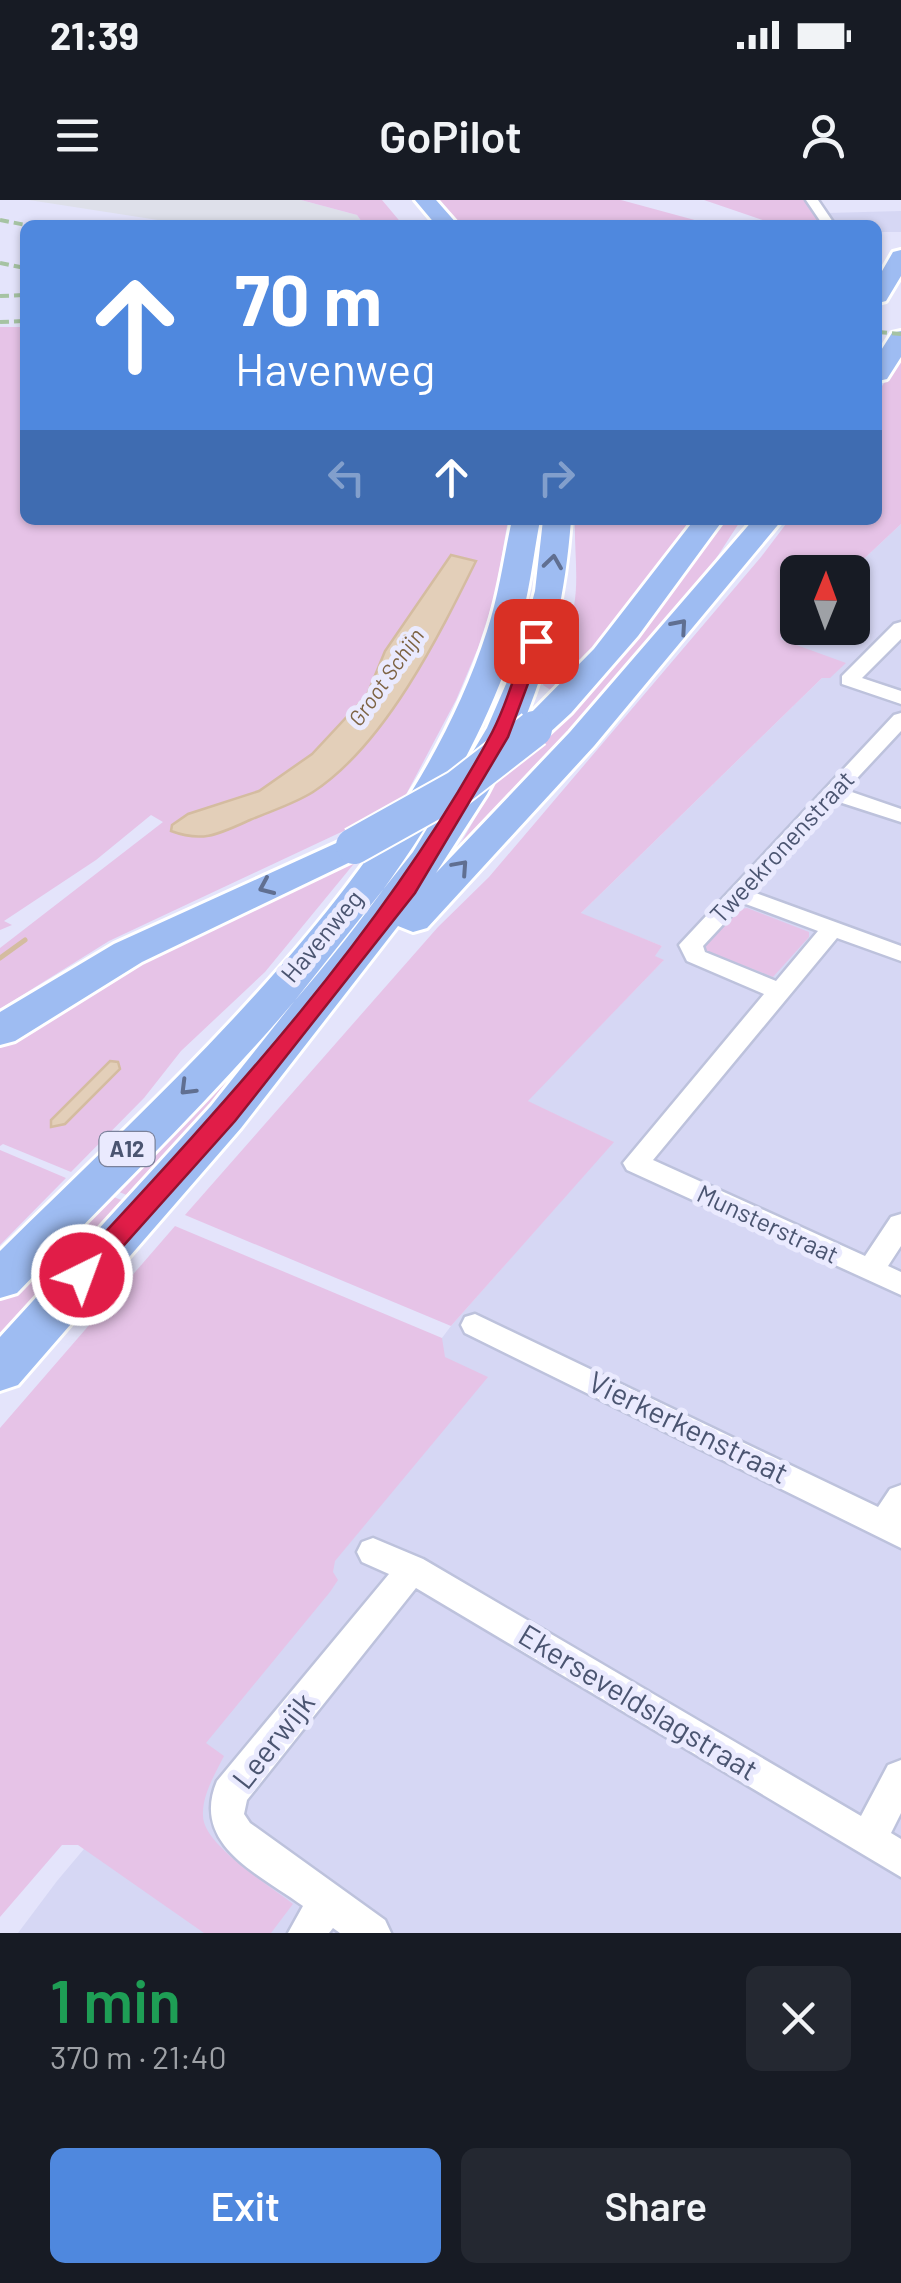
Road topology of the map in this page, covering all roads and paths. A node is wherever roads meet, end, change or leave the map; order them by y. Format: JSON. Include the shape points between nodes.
{"nodes":[{"id":1,"x":399,"y":200,"type":"edge"},
{"id":2,"x":425,"y":200,"type":"edge"},
{"id":3,"x":416,"y":220,"type":"edge"},
{"id":4,"x":443,"y":220,"type":"edge"},
{"id":5,"x":901,"y":258,"type":"edge"},
{"id":6,"x":882,"y":289,"type":"edge"},
{"id":7,"x":901,"y":338,"type":"edge"},
{"id":8,"x":882,"y":368,"type":"edge"},
{"id":9,"x":525,"y":525,"type":"edge"},
{"id":10,"x":556,"y":525,"type":"edge"},
{"id":11,"x":705,"y":525,"type":"edge"},
{"id":12,"x":764,"y":525,"type":"edge"},
{"id":13,"x":901,"y":628,"type":"edge"},
{"id":14,"x":901,"y":698,"type":"edge"},
{"id":15,"x":901,"y":719,"type":"edge"},
{"id":16,"x":833,"y":793,"type":"junction"},
{"id":17,"x":901,"y":816,"type":"edge"},
{"id":18,"x":738,"y":894,"type":"junction"},
{"id":19,"x":832,"y":928,"type":"junction"},
{"id":20,"x":901,"y":954,"type":"edge"},
{"id":21,"x":776,"y":990,"type":"junction"},
{"id":22,"x":0,"y":1032,"type":"edge"},
{"id":23,"x":227,"y":1116,"type":"junction"},
{"id":24,"x":901,"y":1224,"type":"edge"},
{"id":25,"x":870,"y":1271,"type":"junction"},
{"id":26,"x":0,"y":1280,"type":"edge"},
{"id":27,"x":901,"y":1284,"type":"edge"},
{"id":28,"x":475,"y":1325,"type":"dead end"},
{"id":29,"x":0,"y":1372,"type":"edge"},
{"id":30,"x":901,"y":1498,"type":"edge"},
{"id":31,"x":892,"y":1529,"type":"edge"},
{"id":32,"x":374,"y":1552,"type":"dead end"},
{"id":33,"x":412,"y":1569,"type":"junction"},
{"id":34,"x":901,"y":1777,"type":"edge"},
{"id":35,"x":868,"y":1840,"type":"junction"},
{"id":36,"x":901,"y":1859,"type":"edge"},
{"id":37,"x":317,"y":1918,"type":"edge"},
{"id":38,"x":372,"y":1933,"type":"edge"}],
"edges":[{"from":1,"to":3,"type":"highway"},
{"from":2,"to":4,"type":"highway"},
{"from":5,"to":6,"type":"highway"},
{"from":7,"to":8,"type":"highway"},
{"from":9,"to":26,"type":"highway","name":"Havenweg","number":"A12","one_way":true,"via":[[512,601],[486,679],[435,782],[371,878],[215,1059]]},
{"from":23,"to":10,"type":"highway","name":"Havenweg","number":"A12","one_way":true,"via":[[408,889],[499,737],[547,599]]},
{"from":11,"to":22,"type":"highway","one_way":true,"bridge":true,"via":[[575,693],[458,788],[354,846],[140,944]]},
{"from":23,"to":12,"type":"highway","one_way":true,"via":[[284,1065],[582,739]]},
{"from":13,"to":14,"type":"street","via":[[849,680]]},
{"from":15,"to":16,"type":"street","name":"Tweekronenstraat"},
{"from":16,"to":17,"type":"street"},
{"from":16,"to":18,"type":"street","name":"Tweekronenstraat"},
{"from":18,"to":19,"type":"street"},
{"from":18,"to":21,"type":"street","name":"Tweekronenstraat","via":[[691,951]]},
{"from":19,"to":20,"type":"street"},
{"from":19,"to":21,"type":"street"},
{"from":21,"to":25,"type":"street","name":"Munsterstraat","via":[[636,1163]]},
{"from":23,"to":29,"type":"highway","number":"A12"},
{"from":24,"to":25,"type":"street"},
{"from":25,"to":27,"type":"street","name":"Munsterstraat"},
{"from":28,"to":31,"type":"street","name":"Vierkerkenstraat"},
{"from":30,"to":31,"type":"street"},
{"from":32,"to":33,"type":"street","name":"Ekerseveldslagstraat"},
{"from":33,"to":35,"type":"street","name":"Ekerseveldslagstraat"},
{"from":33,"to":37,"type":"street","name":"Leerwijk","via":[[230,1793],[226,1816],[237,1836]]},
{"from":34,"to":35,"type":"street"},
{"from":35,"to":36,"type":"street","name":"Ekerseveldslagstraat"},
{"from":37,"to":38,"type":"street","name":"Leerwijk"}]}
